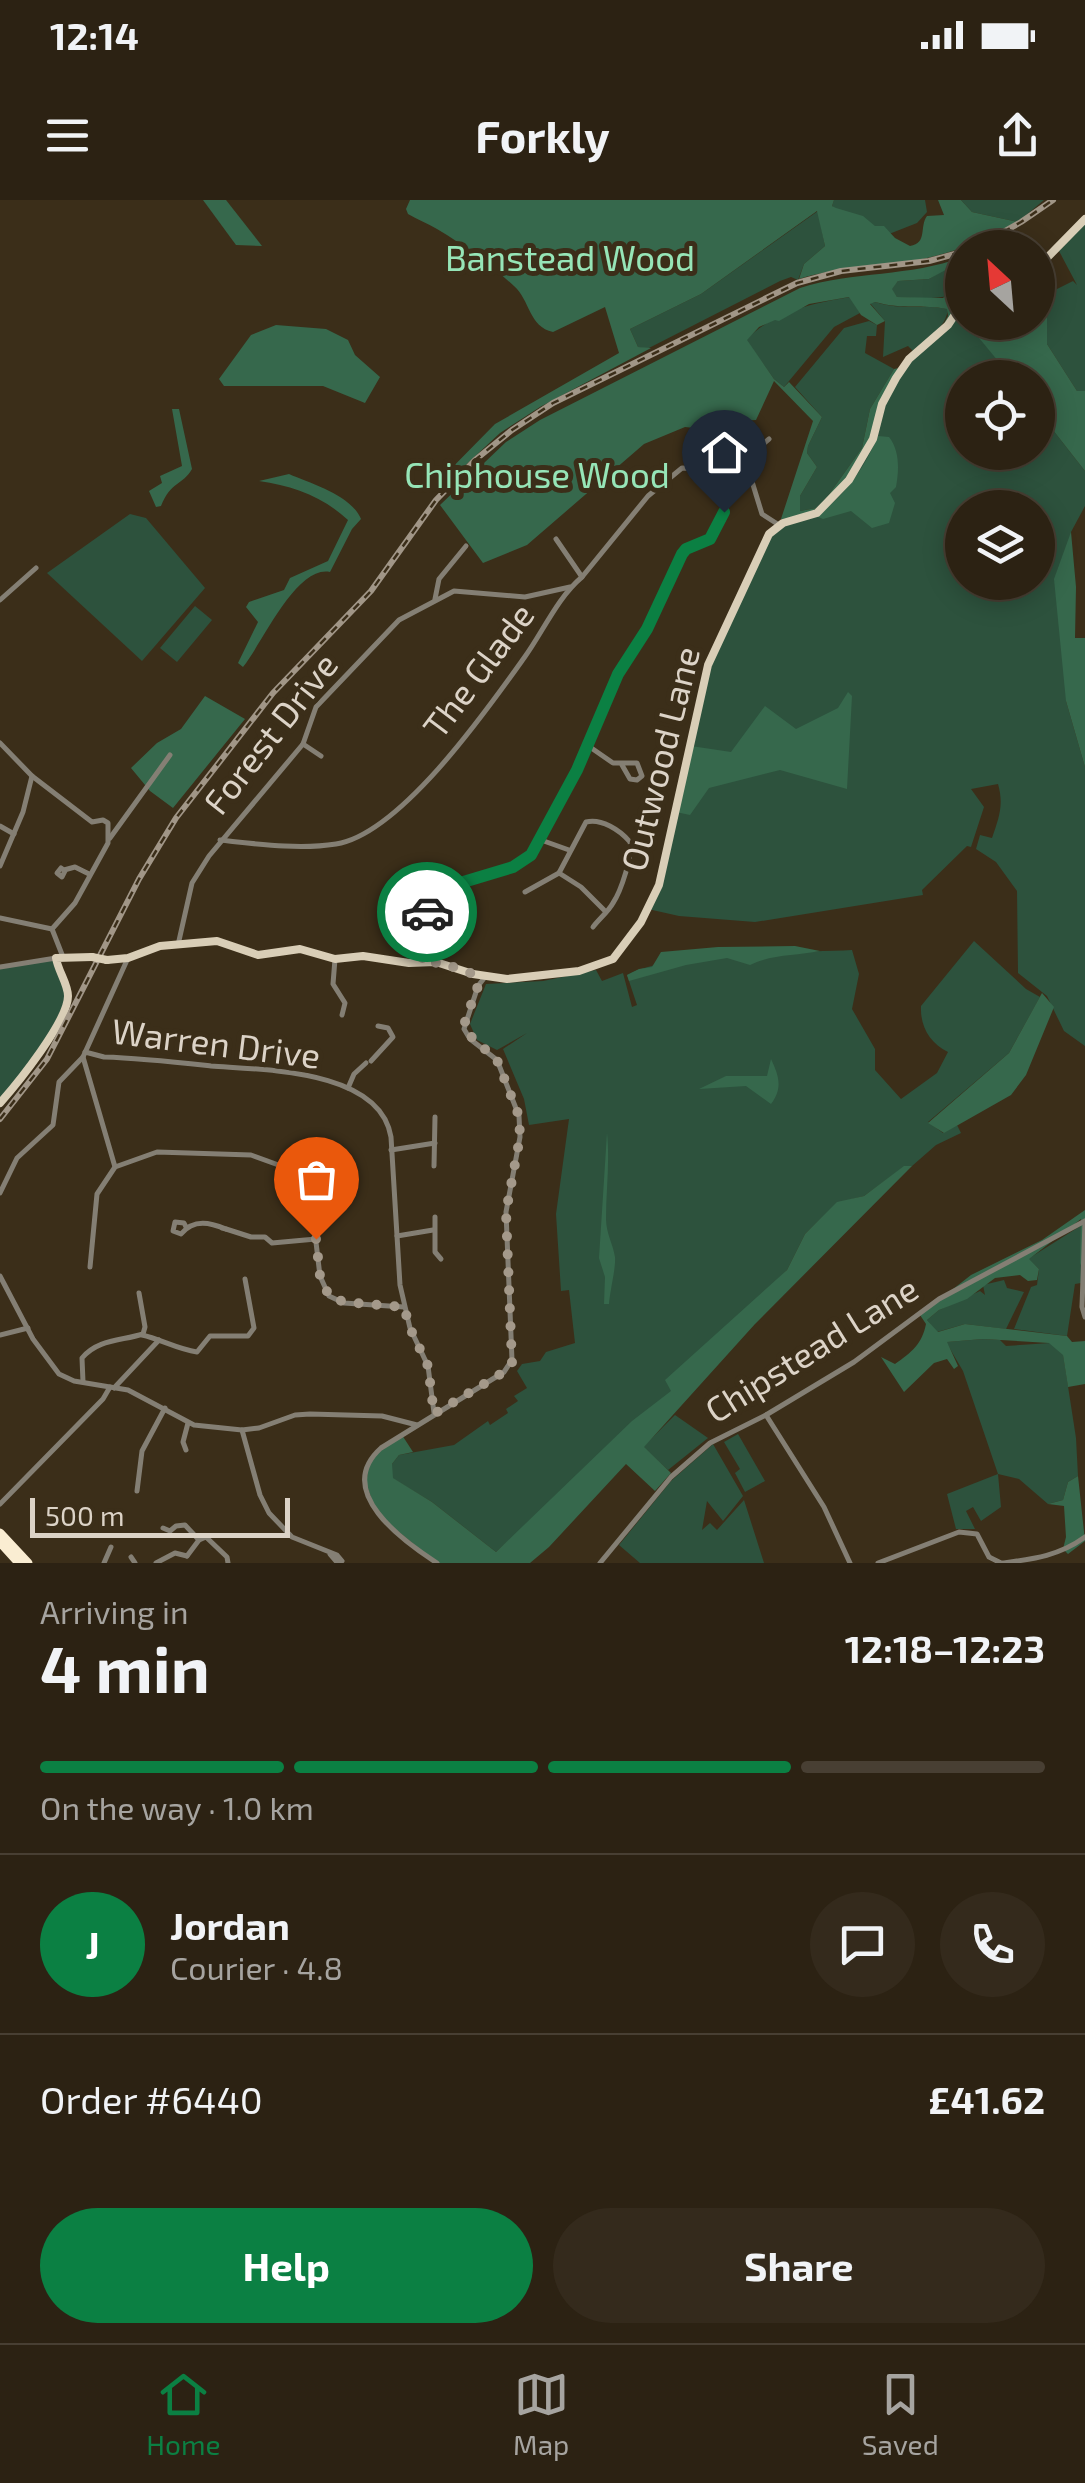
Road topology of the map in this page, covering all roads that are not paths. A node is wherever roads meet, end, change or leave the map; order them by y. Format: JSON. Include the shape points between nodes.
{"nodes":[{"id":1,"x":1085,"y":219,"type":"edge"},
{"id":2,"x":1055,"y":249,"type":"edge"},
{"id":3,"x":945,"y":328,"type":"edge"},
{"id":4,"x":769,"y":439,"type":"dead end"},
{"id":5,"x":742,"y":472,"type":"junction"},
{"id":6,"x":750,"y":475,"type":"junction"},
{"id":7,"x":779,"y":525,"type":"junction"},
{"id":8,"x":556,"y":539,"type":"dead end"},
{"id":9,"x":466,"y":546,"type":"dead end"},
{"id":10,"x":36,"y":568,"type":"dead end"},
{"id":11,"x":582,"y":577,"type":"junction"},
{"id":12,"x":570,"y":587,"type":"junction"},
{"id":13,"x":548,"y":594,"type":"junction"},
{"id":14,"x":435,"y":599,"type":"junction"},
{"id":15,"x":0,"y":600,"type":"edge"},
{"id":16,"x":558,"y":606,"type":"junction"},
{"id":17,"x":0,"y":743,"type":"edge"},
{"id":18,"x":303,"y":744,"type":"junction"},
{"id":19,"x":587,"y":745,"type":"junction"},
{"id":20,"x":170,"y":756,"type":"dead end"},
{"id":21,"x":322,"y":756,"type":"dead end"},
{"id":22,"x":622,"y":766,"type":"dead end"},
{"id":23,"x":32,"y":776,"type":"junction"},
{"id":24,"x":0,"y":826,"type":"edge"},
{"id":25,"x":14,"y":834,"type":"junction"},
{"id":26,"x":109,"y":840,"type":"junction"},
{"id":27,"x":220,"y":840,"type":"junction"},
{"id":28,"x":540,"y":840,"type":"junction"},
{"id":29,"x":569,"y":850,"type":"junction"},
{"id":30,"x":0,"y":866,"type":"edge"},
{"id":31,"x":64,"y":870,"type":"dead end"},
{"id":32,"x":559,"y":873,"type":"junction"},
{"id":33,"x":89,"y":874,"type":"junction"},
{"id":34,"x":524,"y":892,"type":"dead end"},
{"id":35,"x":604,"y":910,"type":"junction"},
{"id":36,"x":0,"y":918,"type":"edge"},
{"id":37,"x":594,"y":927,"type":"dead end"},
{"id":38,"x":52,"y":929,"type":"junction"},
{"id":39,"x":178,"y":945,"type":"junction"},
{"id":40,"x":60,"y":958,"type":"junction"},
{"id":41,"x":128,"y":958,"type":"junction"},
{"id":42,"x":334,"y":959,"type":"junction"},
{"id":43,"x":422,"y":962,"type":"junction"},
{"id":44,"x":0,"y":967,"type":"edge"},
{"id":45,"x":473,"y":974,"type":"junction"},
{"id":46,"x":485,"y":977,"type":"junction"},
{"id":47,"x":478,"y":986,"type":"junction"},
{"id":48,"x":342,"y":1015,"type":"dead end"},
{"id":49,"x":378,"y":1026,"type":"dead end"},
{"id":50,"x":84,"y":1055,"type":"junction"},
{"id":51,"x":348,"y":1088,"type":"junction"},
{"id":52,"x":0,"y":1103,"type":"edge"},
{"id":53,"x":436,"y":1117,"type":"dead end"},
{"id":54,"x":435,"y":1143,"type":"junction"},
{"id":55,"x":391,"y":1150,"type":"junction"},
{"id":56,"x":434,"y":1166,"type":"dead end"},
{"id":57,"x":115,"y":1167,"type":"junction"},
{"id":58,"x":0,"y":1193,"type":"edge"},
{"id":59,"x":434,"y":1217,"type":"dead end"},
{"id":60,"x":1085,"y":1220,"type":"edge"},
{"id":61,"x":186,"y":1227,"type":"dead end"},
{"id":62,"x":434,"y":1230,"type":"junction"},
{"id":63,"x":396,"y":1236,"type":"junction"},
{"id":64,"x":316,"y":1239,"type":"junction"},
{"id":65,"x":442,"y":1260,"type":"dead end"},
{"id":66,"x":90,"y":1267,"type":"dead end"},
{"id":67,"x":0,"y":1276,"type":"edge"},
{"id":68,"x":245,"y":1279,"type":"dead end"},
{"id":69,"x":257,"y":1295,"type":"dead end"},
{"id":70,"x":248,"y":1297,"type":"junction"},
{"id":71,"x":142,"y":1298,"type":"dead end"},
{"id":72,"x":404,"y":1307,"type":"junction"},
{"id":73,"x":1085,"y":1316,"type":"edge"},
{"id":74,"x":28,"y":1328,"type":"junction"},
{"id":75,"x":0,"y":1335,"type":"edge"},
{"id":76,"x":142,"y":1335,"type":"junction"},
{"id":77,"x":159,"y":1340,"type":"junction"},
{"id":78,"x":84,"y":1382,"type":"junction"},
{"id":79,"x":112,"y":1388,"type":"junction"},
{"id":80,"x":165,"y":1408,"type":"junction"},
{"id":81,"x":434,"y":1414,"type":"junction"},
{"id":82,"x":766,"y":1416,"type":"junction"},
{"id":83,"x":188,"y":1423,"type":"junction"},
{"id":84,"x":417,"y":1425,"type":"junction"},
{"id":85,"x":242,"y":1430,"type":"junction"},
{"id":86,"x":186,"y":1450,"type":"dead end"},
{"id":87,"x":137,"y":1491,"type":"dead end"},
{"id":88,"x":0,"y":1504,"type":"edge"},
{"id":89,"x":163,"y":1528,"type":"dead end"},
{"id":90,"x":0,"y":1533,"type":"edge"},
{"id":91,"x":1085,"y":1537,"type":"edge"},
{"id":92,"x":199,"y":1540,"type":"junction"},
{"id":93,"x":0,"y":1542,"type":"edge"},
{"id":94,"x":111,"y":1547,"type":"dead end"},
{"id":95,"x":187,"y":1556,"type":"junction"},
{"id":96,"x":343,"y":1562,"type":"edge"},
{"id":97,"x":19,"y":1563,"type":"edge"},
{"id":98,"x":28,"y":1563,"type":"edge"},
{"id":99,"x":104,"y":1563,"type":"edge"},
{"id":100,"x":156,"y":1563,"type":"edge"},
{"id":101,"x":193,"y":1563,"type":"edge"},
{"id":102,"x":228,"y":1563,"type":"edge"},
{"id":103,"x":437,"y":1563,"type":"edge"},
{"id":104,"x":600,"y":1563,"type":"edge"},
{"id":105,"x":850,"y":1563,"type":"edge"},
{"id":106,"x":878,"y":1563,"type":"edge"},
{"id":107,"x":1002,"y":1563,"type":"edge"}],
"edges":[{"from":1,"to":2,"type":"main road"},
{"from":3,"to":7,"type":"main road","via":[[896,378],[849,480],[817,513]]},
{"from":4,"to":6,"type":"street","via":[[750,455]]},
{"from":5,"to":6,"type":"street"},
{"from":5,"to":11,"type":"street","name":"The Glade","via":[[677,470]]},
{"from":5,"to":19,"type":"street","via":[[713,536],[682,554]]},
{"from":6,"to":7,"type":"street","via":[[762,514]]},
{"from":7,"to":46,"type":"main road","name":"Outwood Lane","via":[[708,665],[656,893],[617,956],[565,973]]},
{"from":8,"to":11,"type":"street"},
{"from":9,"to":14,"type":"street","via":[[439,579]]},
{"from":10,"to":15,"type":"street"},
{"from":11,"to":12,"type":"street","name":"The Glade"},
{"from":12,"to":13,"type":"street","name":"Forest Drive"},
{"from":12,"to":16,"type":"street","name":"The Glade"},
{"from":13,"to":14,"type":"street","name":"Forest Drive","via":[[454,592]]},
{"from":13,"to":16,"type":"street"},
{"from":14,"to":18,"type":"street","name":"Forest Drive","via":[[399,620],[326,694]]},
{"from":16,"to":27,"type":"street","name":"The Glade","via":[[500,692],[382,824],[337,844]]},
{"from":17,"to":23,"type":"street"},
{"from":18,"to":21,"type":"street"},
{"from":18,"to":27,"type":"street","name":"Forest Drive"},
{"from":19,"to":22,"type":"street"},
{"from":19,"to":28,"type":"street"},
{"from":20,"to":26,"type":"street"},
{"from":23,"to":25,"type":"street"},
{"from":23,"to":26,"type":"street","via":[[92,822],[106,821]]},
{"from":24,"to":25,"type":"street"},
{"from":25,"to":30,"type":"street"},
{"from":26,"to":33,"type":"street"},
{"from":27,"to":39,"type":"street","name":"Forest Drive","via":[[192,883]]},
{"from":28,"to":29,"type":"street"},
{"from":28,"to":43,"type":"street","via":[[518,865],[434,892]]},
{"from":29,"to":32,"type":"street"},
{"from":29,"to":35,"type":"street","via":[[588,820],[618,830],[630,842],[632,856]]},
{"from":31,"to":33,"type":"street","via":[[72,866]]},
{"from":32,"to":34,"type":"street"},
{"from":32,"to":35,"type":"street"},
{"from":33,"to":38,"type":"street"},
{"from":35,"to":37,"type":"street"},
{"from":36,"to":38,"type":"street"},
{"from":38,"to":40,"type":"street"},
{"from":39,"to":41,"type":"main road","name":"Outwood Lane"},
{"from":39,"to":42,"type":"main road","name":"Outwood Lane","via":[[225,942],[258,955],[302,950]]},
{"from":40,"to":41,"type":"main road","name":"Outwood Lane","bridge":true},
{"from":40,"to":44,"type":"street"},
{"from":40,"to":52,"type":"main road","via":[[65,1007]]},
{"from":41,"to":50,"type":"street"},
{"from":42,"to":43,"type":"main road","name":"Outwood Lane"},
{"from":42,"to":48,"type":"street"},
{"from":43,"to":45,"type":"main road","name":"Outwood Lane"},
{"from":45,"to":46,"type":"main road","name":"Outwood Lane"},
{"from":45,"to":47,"type":"street"},
{"from":46,"to":47,"type":"street"},
{"from":47,"to":81,"type":"street","via":[[464,1029],[497,1060],[520,1129],[506,1212],[513,1356],[504,1372]]},
{"from":49,"to":51,"type":"street","via":[[393,1037]]},
{"from":50,"to":51,"type":"street","name":"Warren Drive","via":[[301,1074]]},
{"from":50,"to":57,"type":"street"},
{"from":50,"to":58,"type":"street","via":[[59,1082],[53,1125],[17,1158]]},
{"from":51,"to":55,"type":"street","name":"Warren Drive","via":[[384,1114]]},
{"from":53,"to":54,"type":"street"},
{"from":54,"to":55,"type":"street"},
{"from":54,"to":56,"type":"street"},
{"from":55,"to":63,"type":"street","name":"Warren Drive"},
{"from":57,"to":64,"type":"street","via":[[157,1152],[273,1161],[308,1194]]},
{"from":57,"to":66,"type":"street","via":[[97,1194]]},
{"from":59,"to":62,"type":"street"},
{"from":60,"to":73,"type":"street"},
{"from":60,"to":82,"type":"street","name":"Chipstead Lane","via":[[939,1299]]},
{"from":61,"to":64,"type":"street","via":[[205,1221],[272,1243]]},
{"from":62,"to":63,"type":"street"},
{"from":62,"to":65,"type":"street"},
{"from":63,"to":72,"type":"street","name":"Warren Drive"},
{"from":64,"to":72,"type":"street","via":[[329,1296]]},
{"from":67,"to":74,"type":"street"},
{"from":68,"to":70,"type":"street"},
{"from":69,"to":70,"type":"street"},
{"from":70,"to":77,"type":"street","via":[[254,1328],[248,1336],[210,1336],[198,1352]]},
{"from":71,"to":76,"type":"street"},
{"from":72,"to":81,"type":"street","name":"Warren Drive","via":[[428,1366]]},
{"from":74,"to":75,"type":"street"},
{"from":74,"to":78,"type":"street","via":[[59,1374]]},
{"from":76,"to":77,"type":"street"},
{"from":76,"to":78,"type":"street","via":[[89,1350],[82,1358]]},
{"from":77,"to":79,"type":"street"},
{"from":78,"to":79,"type":"street"},
{"from":79,"to":80,"type":"street"},
{"from":79,"to":88,"type":"street"},
{"from":80,"to":83,"type":"street"},
{"from":80,"to":87,"type":"street","via":[[142,1451]]},
{"from":81,"to":84,"type":"street"},
{"from":82,"to":104,"type":"street","name":"Chipstead Lane","via":[[710,1444],[671,1477]]},
{"from":82,"to":105,"type":"street","via":[[824,1507]]},
{"from":83,"to":85,"type":"street"},
{"from":83,"to":86,"type":"street"},
{"from":84,"to":85,"type":"street","via":[[382,1416],[302,1414]]},
{"from":84,"to":103,"type":"street","via":[[370,1459],[368,1498],[397,1535]]},
{"from":85,"to":96,"type":"street","via":[[264,1507],[288,1535]]},
{"from":89,"to":92,"type":"street","via":[[185,1526]]},
{"from":90,"to":98,"type":"highway"},
{"from":91,"to":107,"type":"street","via":[[1030,1562]]},
{"from":92,"to":95,"type":"street"},
{"from":92,"to":102,"type":"street","via":[[209,1538]]},
{"from":93,"to":97,"type":"highway"},
{"from":94,"to":99,"type":"street"},
{"from":95,"to":100,"type":"street","via":[[174,1552]]},
{"from":95,"to":101,"type":"street"},
{"from":106,"to":107,"type":"street","via":[[958,1532],[978,1534],[989,1557]]}]}
